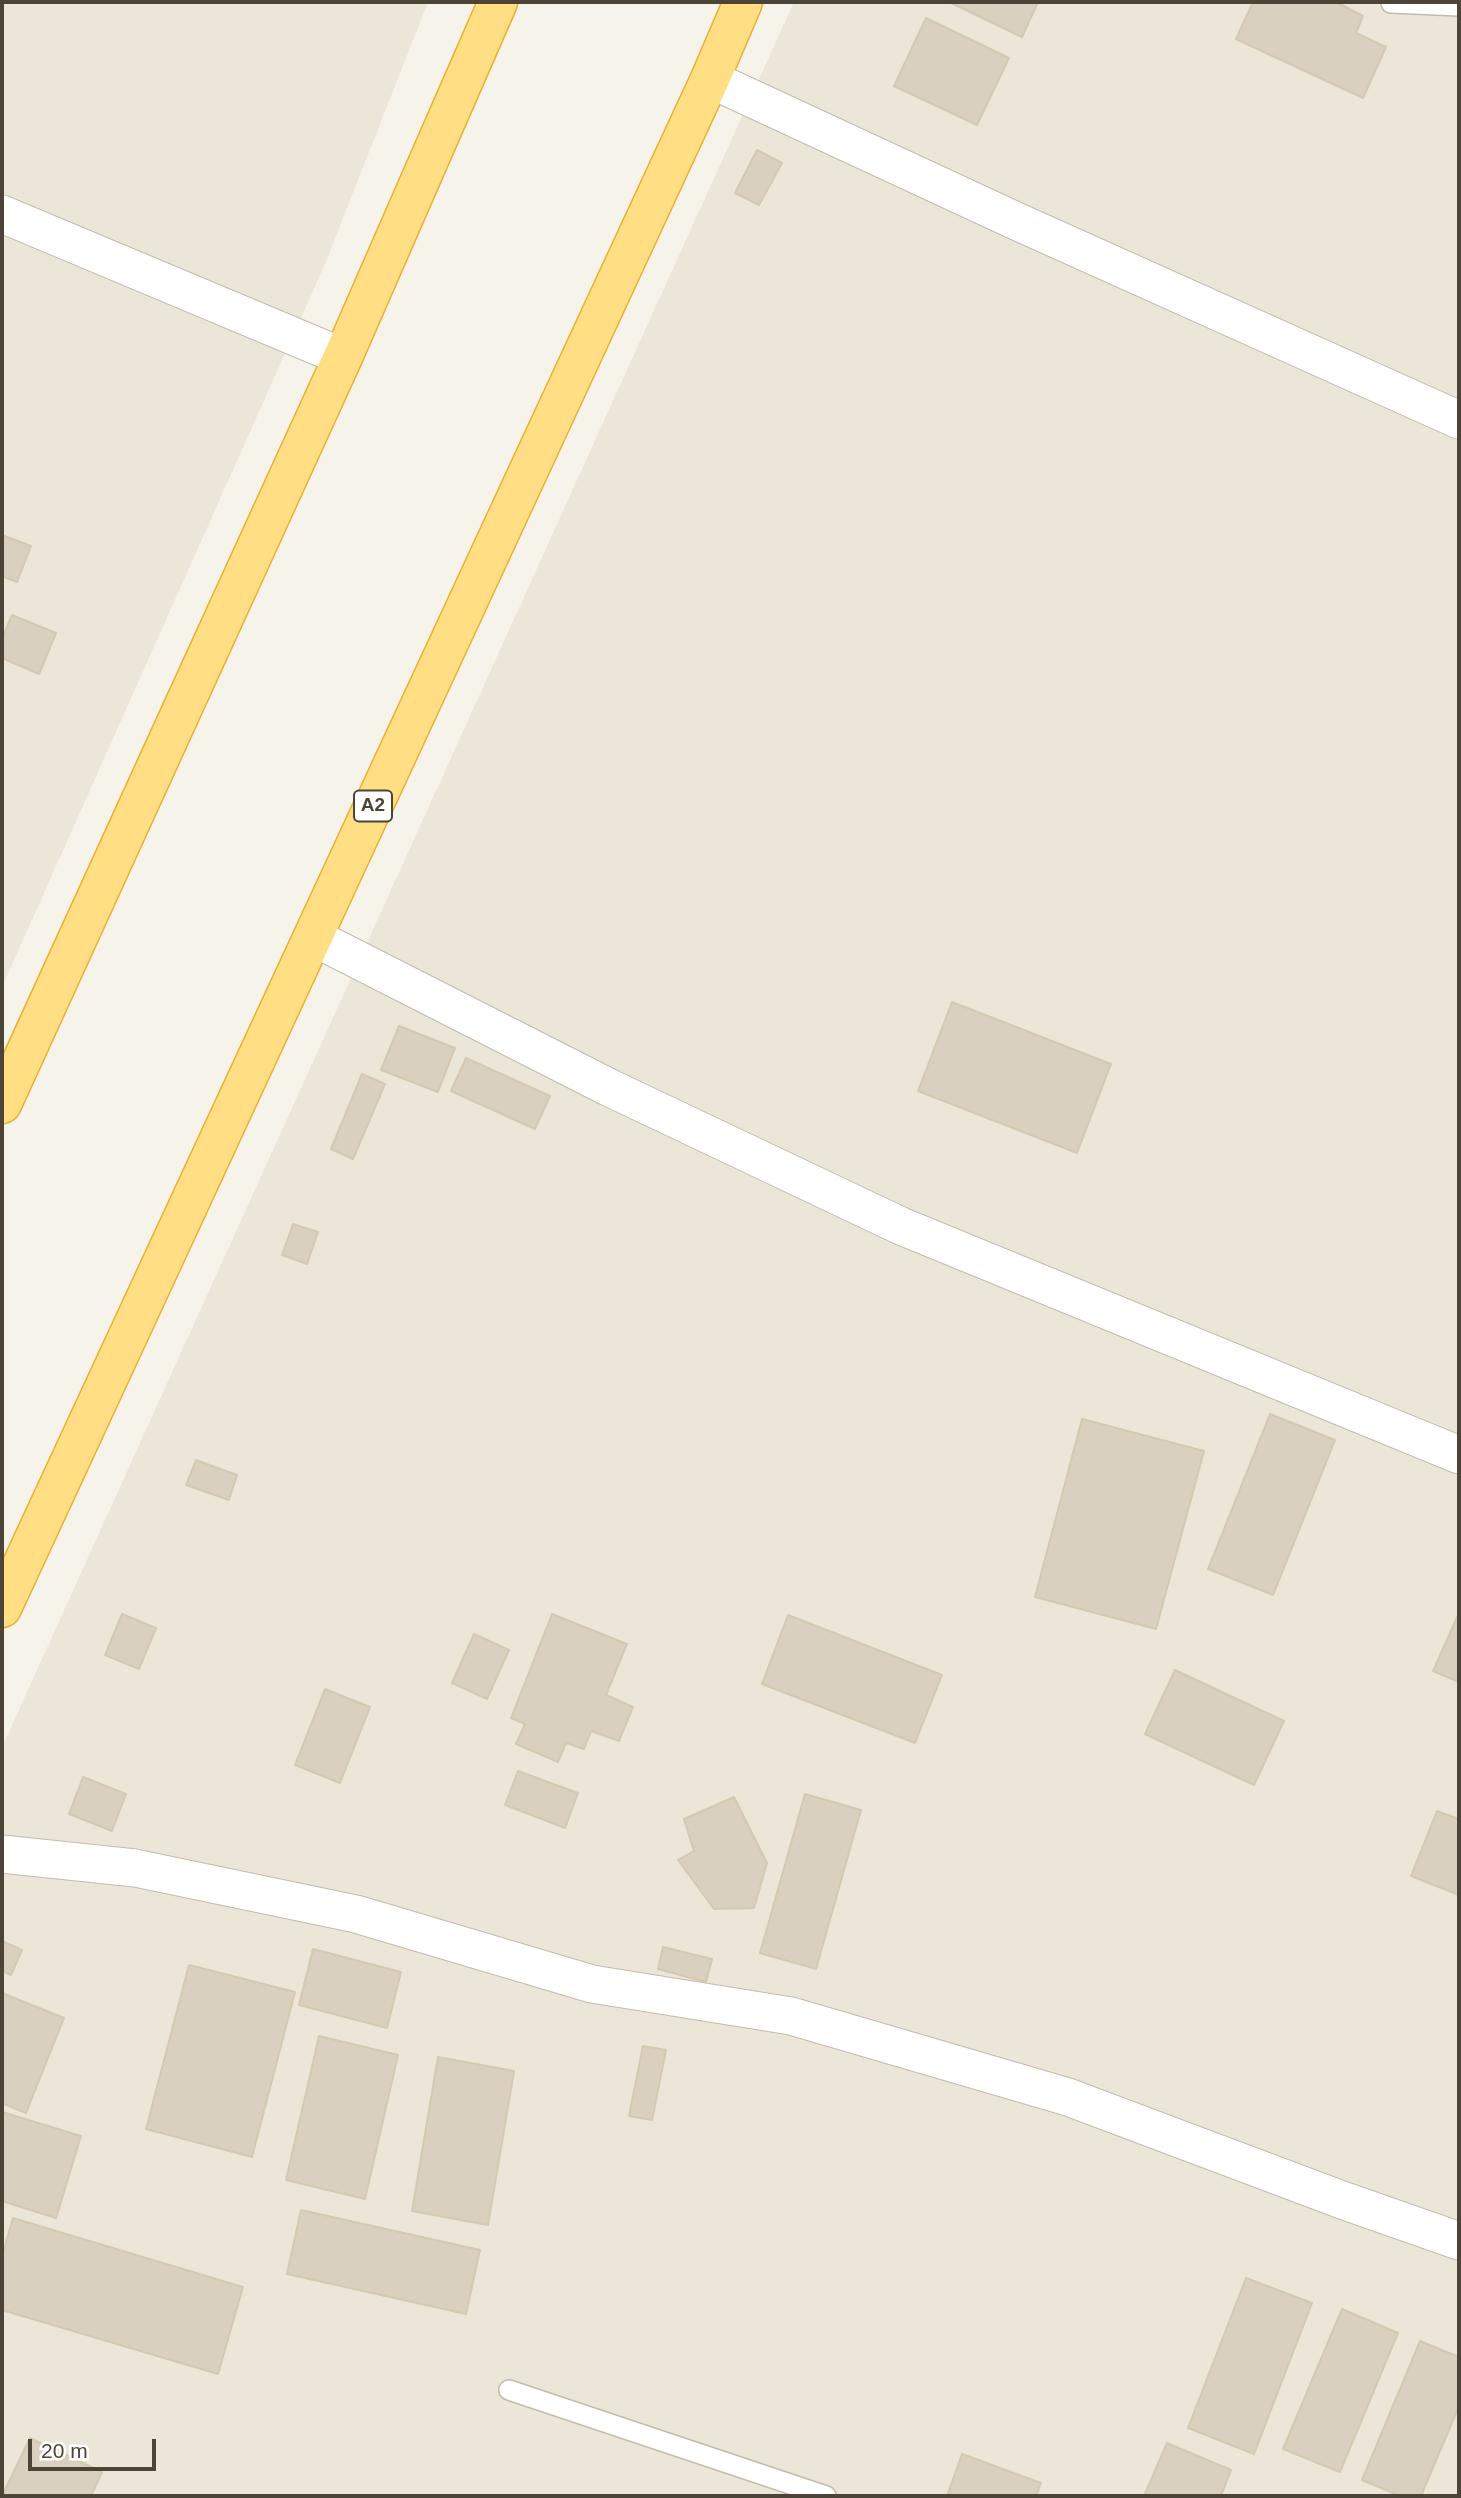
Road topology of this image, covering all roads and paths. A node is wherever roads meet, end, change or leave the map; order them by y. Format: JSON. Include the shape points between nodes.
{"nodes":[{"id":1,"x":498,"y":2,"type":"edge"},
{"id":2,"x":743,"y":2,"type":"edge"},
{"id":3,"x":1391,"y":3,"type":"edge"},
{"id":4,"x":1459,"y":6,"type":"edge"},
{"id":5,"x":710,"y":79,"type":"junction"},
{"id":6,"x":2,"y":214,"type":"edge"},
{"id":7,"x":343,"y":358,"type":"junction"},
{"id":8,"x":1459,"y":419,"type":"edge"},
{"id":9,"x":313,"y":937,"type":"junction"},
{"id":10,"x":2,"y":1104,"type":"edge"},
{"id":11,"x":1459,"y":1455,"type":"edge"},
{"id":12,"x":2,"y":1608,"type":"edge"},
{"id":13,"x":2,"y":1854,"type":"edge"},
{"id":14,"x":1459,"y":2241,"type":"edge"},
{"id":15,"x":509,"y":2390,"type":"dead end"},
{"id":16,"x":826,"y":2496,"type":"edge"}],
"edges":[{"from":1,"to":7,"type":"highway"},
{"from":2,"to":5,"type":"highway","number":"A2"},
{"from":3,"to":4,"type":"lane"},
{"from":5,"to":8,"type":"street"},
{"from":5,"to":9,"type":"highway","number":"A2"},
{"from":6,"to":7,"type":"street"},
{"from":7,"to":10,"type":"highway"},
{"from":9,"to":11,"type":"street","via":[[608,1087],[901,1226]]},
{"from":9,"to":12,"type":"highway","number":"A2"},
{"from":13,"to":14,"type":"street","via":[[148,1871],[356,1914],[592,1984],[791,2016],[1068,2097]]},
{"from":15,"to":16,"type":"lane"}]}
